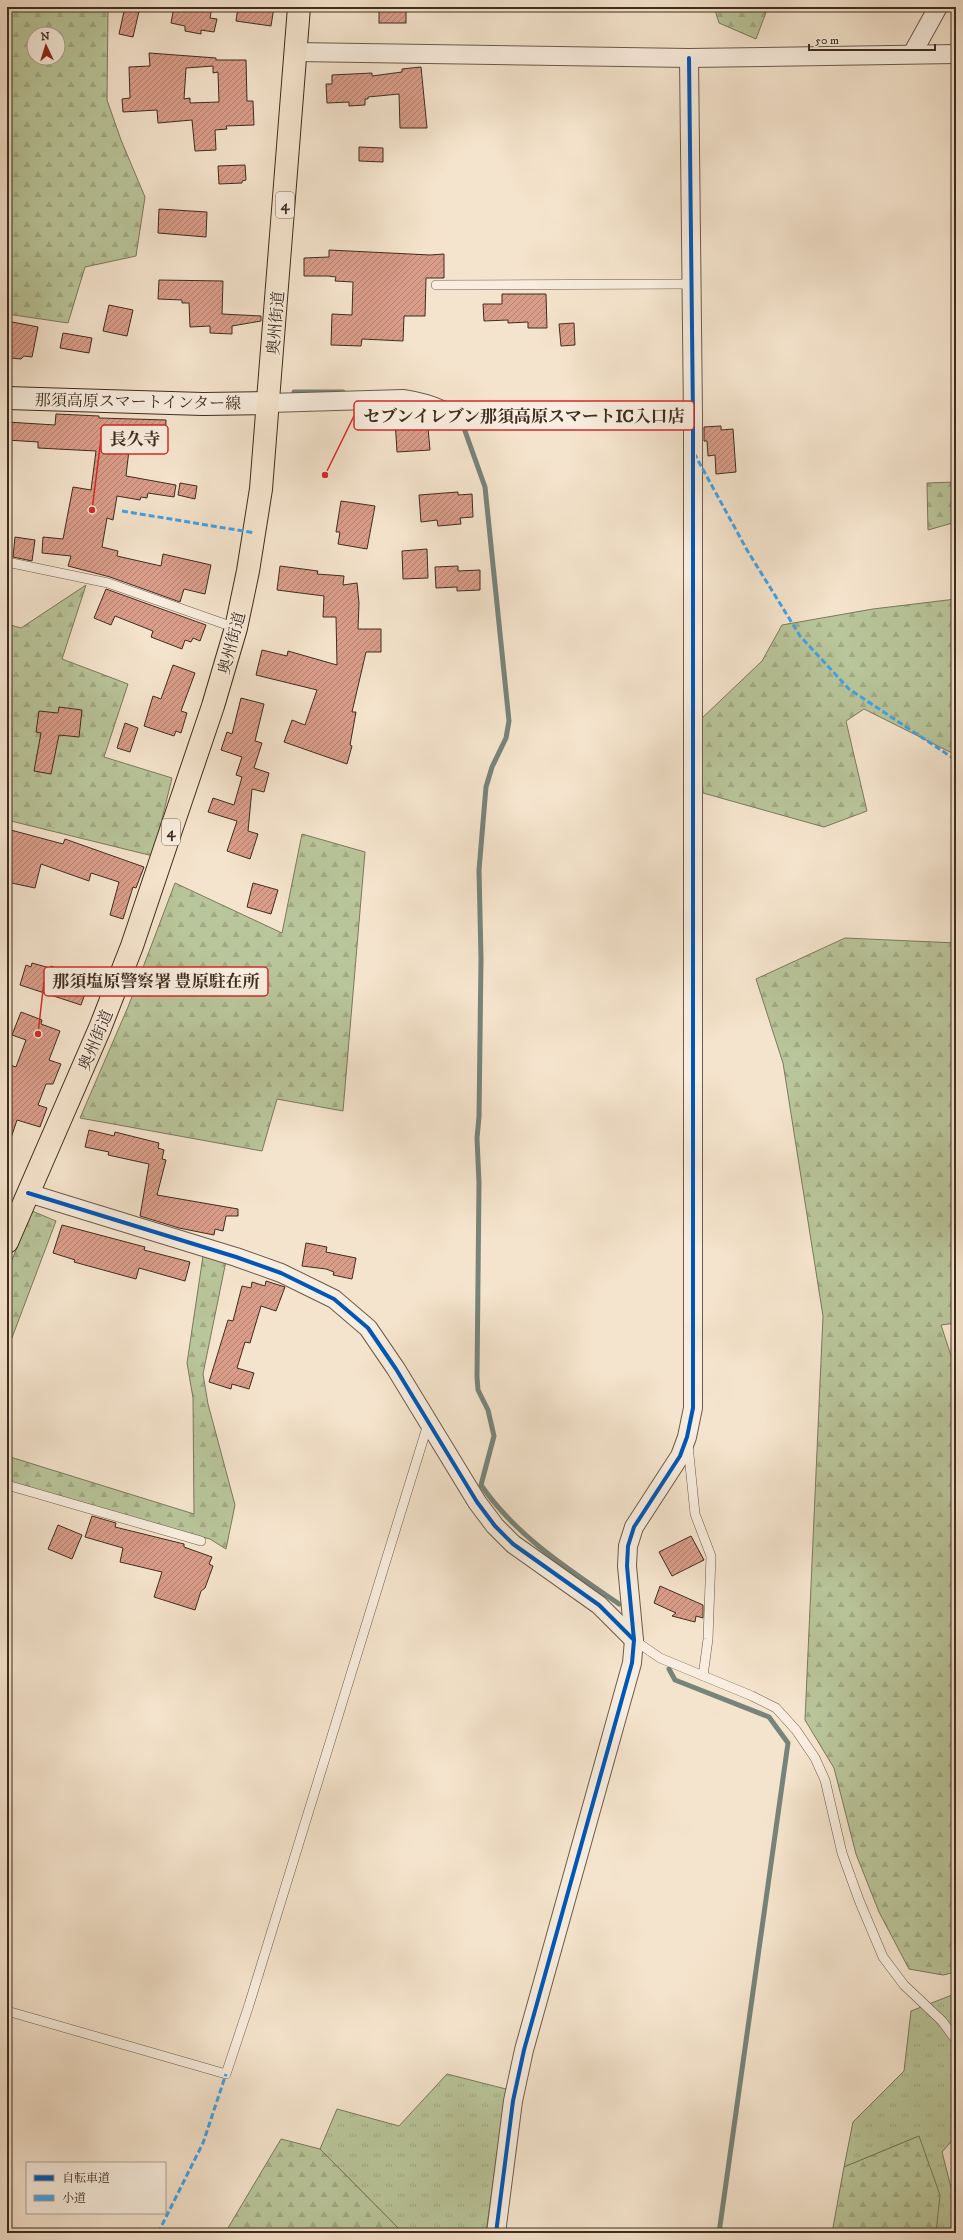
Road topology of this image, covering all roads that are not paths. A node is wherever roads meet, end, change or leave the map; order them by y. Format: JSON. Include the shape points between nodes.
{"nodes":[{"id":1,"x":299,"y":7,"type":"edge"},
{"id":2,"x":938,"y":7,"type":"edge"},
{"id":3,"x":296,"y":52,"type":"junction"},
{"id":4,"x":912,"y":54,"type":"junction"},
{"id":5,"x":956,"y":54,"type":"edge"},
{"id":6,"x":689,"y":58,"type":"junction"},
{"id":7,"x":692,"y":284,"type":"junction"},
{"id":8,"x":436,"y":285,"type":"dead end"},
{"id":9,"x":7,"y":398,"type":"edge"},
{"id":10,"x":269,"y":403,"type":"junction"},
{"id":11,"x":693,"y":417,"type":"junction"},
{"id":12,"x":7,"y":562,"type":"edge"},
{"id":13,"x":236,"y":628,"type":"junction"},
{"id":14,"x":28,"y":1193,"type":"junction"},
{"id":15,"x":7,"y":1242,"type":"edge"},
{"id":16,"x":428,"y":1423,"type":"junction"},
{"id":17,"x":687,"y":1438,"type":"junction"},
{"id":18,"x":7,"y":1485,"type":"edge"},
{"id":19,"x":201,"y":1541,"type":"dead end"},
{"id":20,"x":634,"y":1640,"type":"junction"},
{"id":21,"x":703,"y":1676,"type":"junction"},
{"id":22,"x":7,"y":2011,"type":"edge"},
{"id":23,"x":956,"y":2040,"type":"edge"},
{"id":24,"x":496,"y":2233,"type":"edge"}],
"edges":[{"from":1,"to":3,"type":"highway","name":"奥州街道","number":"4"},
{"from":2,"to":4,"type":"street"},
{"from":3,"to":6,"type":"street"},
{"from":3,"to":10,"type":"highway","name":"奥州街道","number":"4"},
{"from":4,"to":5,"type":"street"},
{"from":4,"to":6,"type":"street"},
{"from":6,"to":7,"type":"street"},
{"from":7,"to":8,"type":"lane"},
{"from":7,"to":11,"type":"street"},
{"from":9,"to":10,"type":"main road","name":"那須高原スマートインター線","via":[[203,404]]},
{"from":10,"to":11,"type":"street","via":[[402,399],[421,402],[456,418],[468,420]]},
{"from":10,"to":13,"type":"highway","name":"奥州街道","number":"4","via":[[255,533]]},
{"from":11,"to":17,"type":"street","via":[[694,1304],[693,1408]]},
{"from":12,"to":13,"type":"lane","via":[[114,585]]},
{"from":13,"to":14,"type":"highway","name":"奥州街道","number":"4","via":[[208,721],[132,946],[100,1028]]},
{"from":14,"to":15,"type":"highway","name":"奥州街道","number":"4"},
{"from":14,"to":16,"type":"street","via":[[236,1257],[281,1273],[334,1299],[368,1328]]},
{"from":16,"to":20,"type":"street","via":[[477,1502],[495,1526],[513,1544],[599,1605]]},
{"from":16,"to":22,"type":"lane","via":[[252,1997],[226,2074]]},
{"from":17,"to":20,"type":"street","via":[[680,1456],[634,1527],[628,1546],[627,1566]]},
{"from":17,"to":21,"type":"lane","via":[[694,1508],[711,1556],[708,1639]]},
{"from":18,"to":19,"type":"lane"},
{"from":20,"to":21,"type":"lane","via":[[660,1658]]},
{"from":20,"to":24,"type":"street","via":[[632,1663],[524,2050],[513,2101]]},
{"from":21,"to":23,"type":"lane","via":[[776,1708],[796,1730],[815,1758],[825,1780],[842,1853],[884,1957],[904,1985],[942,2021]]}]}
